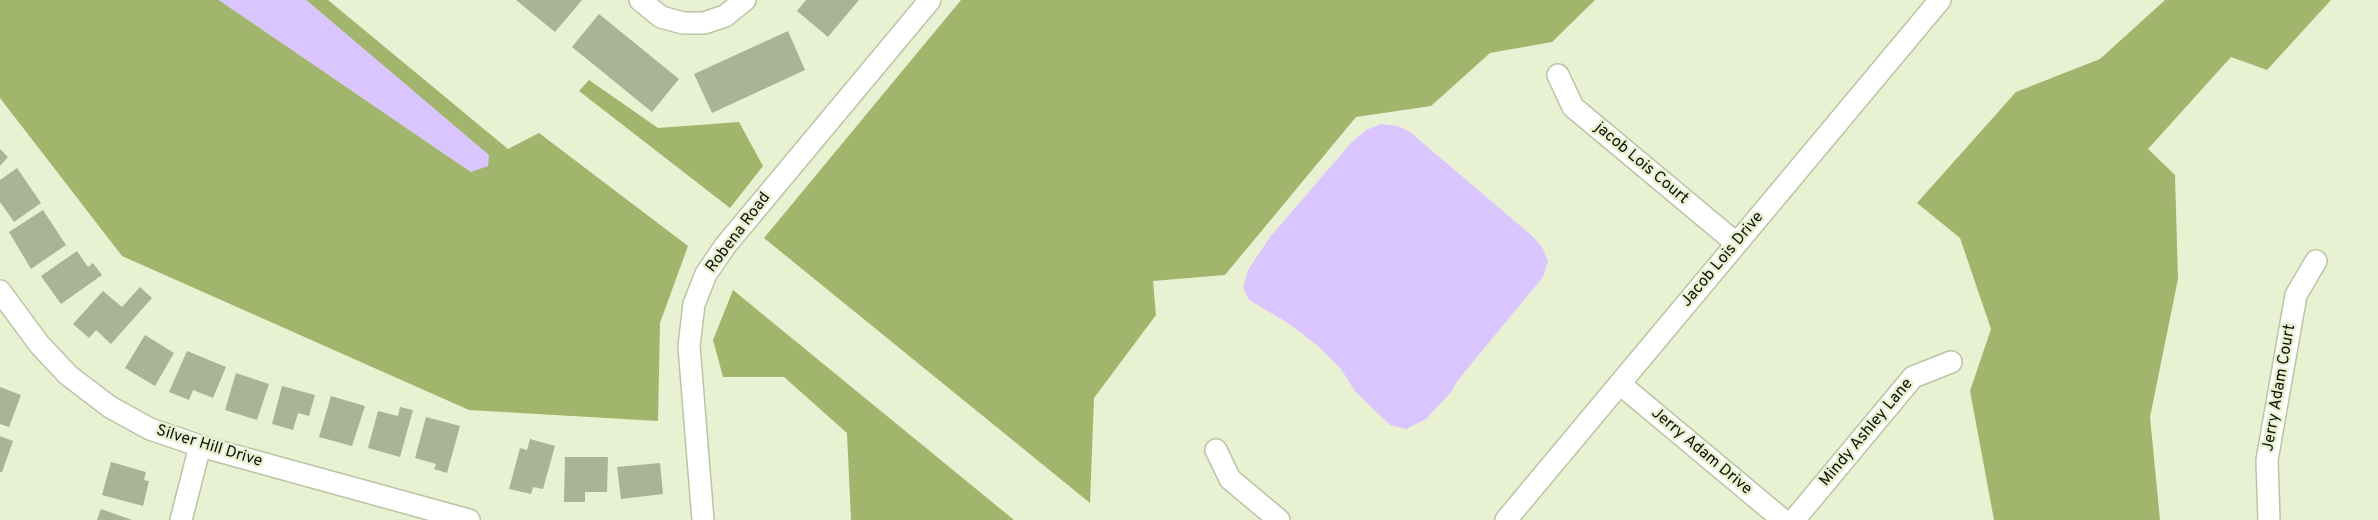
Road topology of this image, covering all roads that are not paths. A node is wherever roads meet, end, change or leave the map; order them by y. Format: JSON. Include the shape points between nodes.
{"nodes":[{"id":1,"x":640,"y":0,"type":"edge"},
{"id":2,"x":745,"y":0,"type":"edge"},
{"id":3,"x":930,"y":0,"type":"edge"},
{"id":4,"x":1940,"y":0,"type":"edge"},
{"id":5,"x":1558,"y":75,"type":"dead end"},
{"id":6,"x":1736,"y":243,"type":"junction"},
{"id":7,"x":2316,"y":261,"type":"dead end"},
{"id":8,"x":0,"y":291,"type":"edge"},
{"id":9,"x":1951,"y":362,"type":"dead end"},
{"id":10,"x":1620,"y":384,"type":"junction"},
{"id":11,"x":200,"y":446,"type":"junction"},
{"id":12,"x":1216,"y":450,"type":"dead end"},
{"id":13,"x":181,"y":520,"type":"edge"},
{"id":14,"x":468,"y":520,"type":"edge"},
{"id":15,"x":703,"y":520,"type":"edge"},
{"id":16,"x":1279,"y":520,"type":"edge"},
{"id":17,"x":1506,"y":520,"type":"edge"},
{"id":18,"x":1782,"y":520,"type":"edge"},
{"id":19,"x":1794,"y":520,"type":"edge"},
{"id":20,"x":2269,"y":520,"type":"edge"}],
"edges":[{"from":1,"to":2,"type":"street","via":[[661,17],[683,23],[704,23],[725,16]]},
{"from":3,"to":15,"type":"street","name":"Robena Road","via":[[725,246],[706,274],[694,304],[689,346]]},
{"from":4,"to":6,"type":"street","name":"Jacob Lois Drive"},
{"from":5,"to":6,"type":"street","name":"jacob Lois Court","via":[[1573,107]]},
{"from":6,"to":10,"type":"street","name":"Jacob Lois Drive"},
{"from":7,"to":20,"type":"street","name":"Jerry Adam Court","via":[[2296,295],[2267,460]]},
{"from":8,"to":11,"type":"street","name":"Silver Hill Drive","via":[[39,344],[68,375],[110,407],[150,429]]},
{"from":9,"to":19,"type":"street","name":"Mindy Ashley Lane","via":[[1913,377]]},
{"from":10,"to":17,"type":"street","name":"Jacob Lois Drive"},
{"from":10,"to":18,"type":"street","name":"Jerry Adam Drive"},
{"from":11,"to":13,"type":"street"},
{"from":11,"to":14,"type":"street","name":"Silver Hill Drive"},
{"from":12,"to":16,"type":"street","via":[[1230,479]]}]}
